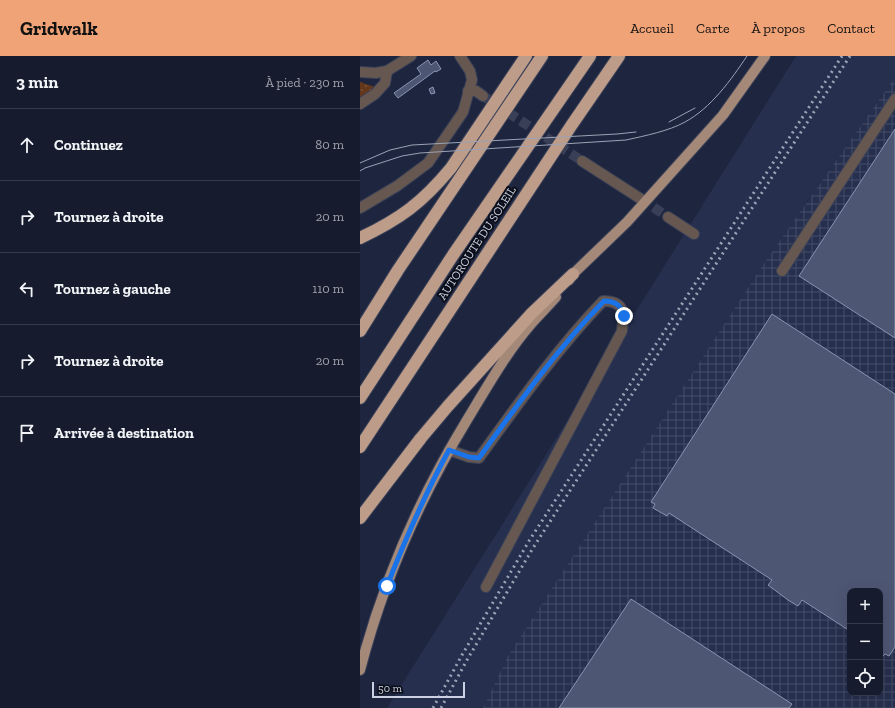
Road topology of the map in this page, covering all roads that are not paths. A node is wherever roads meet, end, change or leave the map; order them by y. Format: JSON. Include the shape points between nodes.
{"nodes":[{"id":1,"x":411,"y":56,"type":"edge"},
{"id":2,"x":460,"y":56,"type":"edge"},
{"id":3,"x":526,"y":56,"type":"edge"},
{"id":4,"x":542,"y":56,"type":"edge"},
{"id":5,"x":590,"y":56,"type":"edge"},
{"id":6,"x":619,"y":56,"type":"edge"},
{"id":7,"x":765,"y":56,"type":"edge"},
{"id":8,"x":387,"y":70,"type":"junction"},
{"id":9,"x":360,"y":72,"type":"edge"},
{"id":10,"x":468,"y":91,"type":"junction"},
{"id":11,"x":483,"y":96,"type":"tunnel mouth"},
{"id":12,"x":895,"y":99,"type":"edge"},
{"id":13,"x":360,"y":104,"type":"edge"},
{"id":14,"x":582,"y":161,"type":"tunnel mouth"},
{"id":15,"x":641,"y":199,"type":"tunnel mouth"},
{"id":16,"x":360,"y":208,"type":"edge"},
{"id":17,"x":668,"y":217,"type":"tunnel mouth"},
{"id":18,"x":694,"y":234,"type":"dead end"},
{"id":19,"x":360,"y":238,"type":"edge"},
{"id":20,"x":782,"y":271,"type":"dead end"},
{"id":21,"x":573,"y":274,"type":"junction"},
{"id":22,"x":360,"y":331,"type":"edge"},
{"id":23,"x":360,"y":398,"type":"edge"},
{"id":24,"x":363,"y":443,"type":"edge"},
{"id":25,"x":449,"y":450,"type":"junction"},
{"id":26,"x":360,"y":451,"type":"edge"},
{"id":27,"x":360,"y":518,"type":"edge"},
{"id":28,"x":486,"y":587,"type":"dead end"},
{"id":29,"x":360,"y":670,"type":"edge"}],
"edges":[{"from":1,"to":8,"type":"street"},
{"from":2,"to":10,"type":"street","via":[[470,71],[472,80]]},
{"from":3,"to":19,"type":"highway","via":[[437,185],[402,216]]},
{"from":4,"to":22,"type":"highway"},
{"from":5,"to":23,"type":"highway","name":"AUTOROUTE DU SOLEIL","via":[[453,255]]},
{"from":6,"to":24,"type":"highway","name":"AUTOROUTE DU SOLEIL"},
{"from":7,"to":21,"type":"main road","via":[[723,115],[627,222]]},
{"from":8,"to":9,"type":"street","via":[[376,73]]},
{"from":8,"to":13,"type":"street","via":[[385,83]]},
{"from":10,"to":11,"type":"street","via":[[476,91]]},
{"from":10,"to":16,"type":"street","via":[[463,112],[428,163],[397,186]]},
{"from":12,"to":20,"type":"street"},
{"from":14,"to":15,"type":"street"},
{"from":17,"to":18,"type":"street"},
{"from":21,"to":25,"type":"main road","via":[[558,296],[531,324],[509,353]]},
{"from":21,"to":27,"type":"highway","via":[[532,313],[444,411]]},
{"from":24,"to":26,"type":"highway","name":"AUTOROUTE DU SOLEIL"},
{"from":25,"to":28,"type":"street","via":[[479,458],[533,384],[586,319],[604,301],[613,301],[622,308],[622,331]]},
{"from":25,"to":29,"type":"main road","via":[[436,473],[387,586]]}]}
